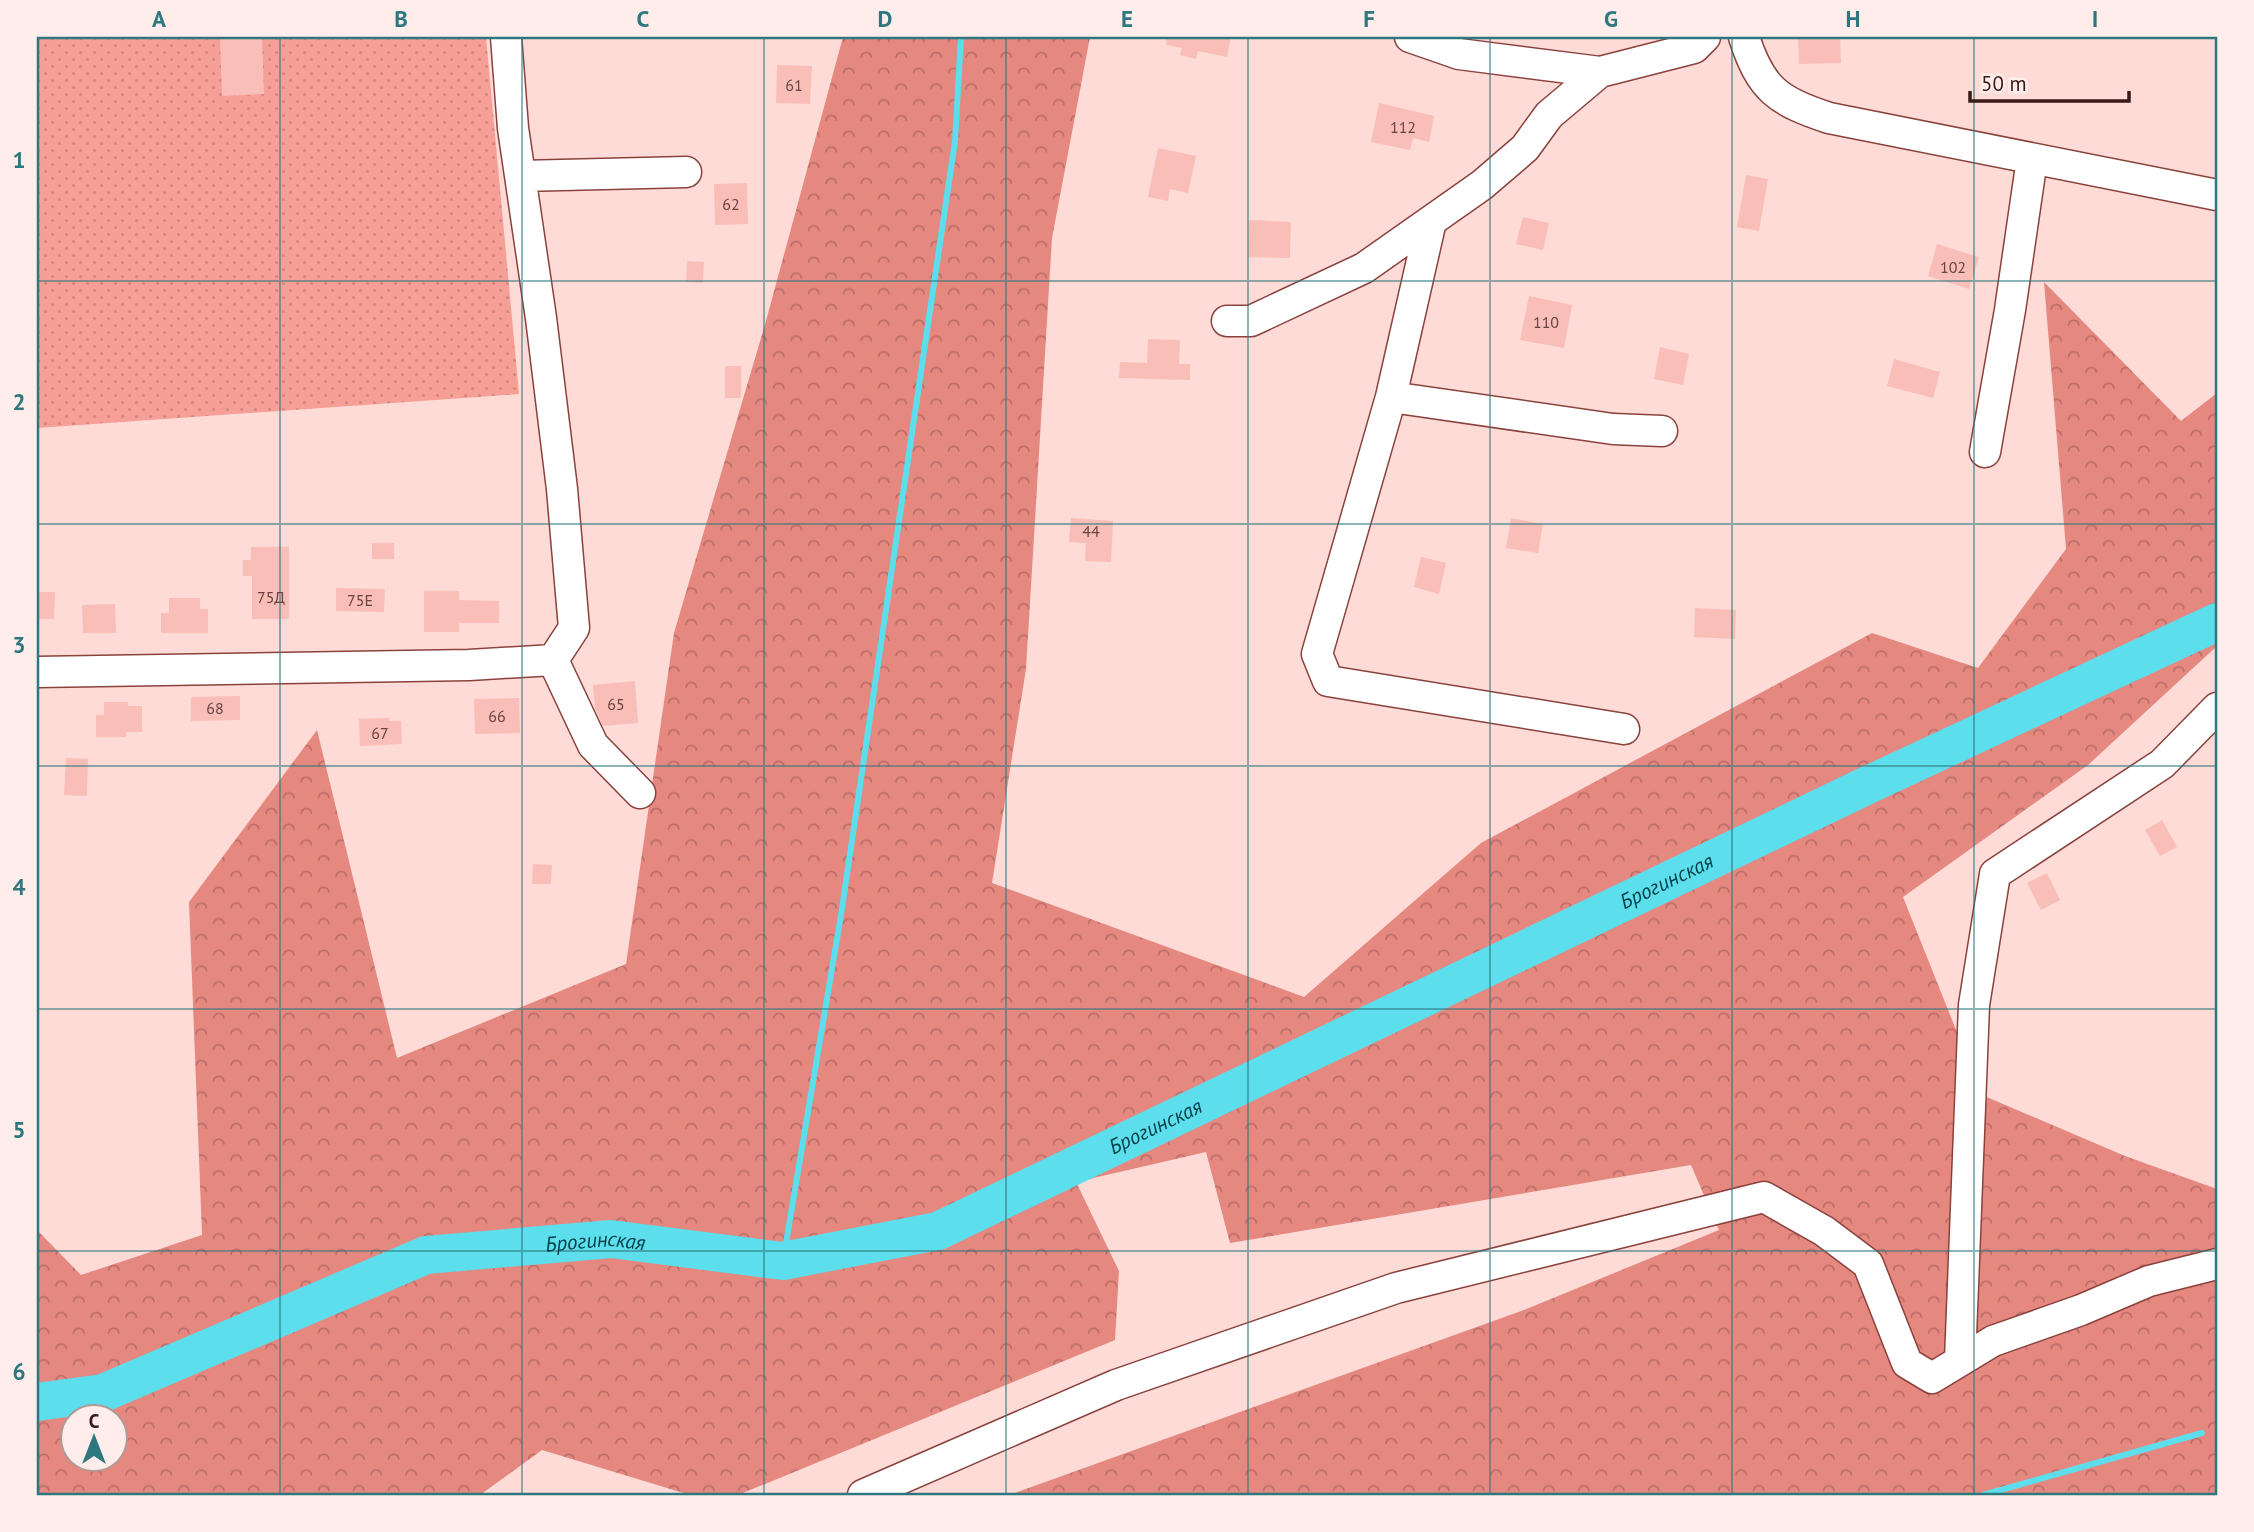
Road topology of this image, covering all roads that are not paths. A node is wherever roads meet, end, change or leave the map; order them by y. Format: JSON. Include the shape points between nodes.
{"nodes":[{"id":1,"x":506,"y":37,"type":"edge"},
{"id":2,"x":1410,"y":37,"type":"edge"},
{"id":3,"x":1705,"y":37,"type":"edge"},
{"id":4,"x":1744,"y":37,"type":"edge"},
{"id":5,"x":1600,"y":72,"type":"junction"},
{"id":6,"x":2032,"y":159,"type":"junction"},
{"id":7,"x":687,"y":172,"type":"dead end"},
{"id":8,"x":520,"y":176,"type":"junction"},
{"id":9,"x":2217,"y":195,"type":"edge"},
{"id":10,"x":1431,"y":221,"type":"junction"},
{"id":11,"x":1227,"y":321,"type":"dead end"},
{"id":12,"x":1391,"y":397,"type":"junction"},
{"id":13,"x":1662,"y":431,"type":"dead end"},
{"id":14,"x":1985,"y":452,"type":"dead end"},
{"id":15,"x":553,"y":660,"type":"junction"},
{"id":16,"x":37,"y":672,"type":"edge"},
{"id":17,"x":2217,"y":708,"type":"edge"},
{"id":18,"x":1624,"y":729,"type":"dead end"},
{"id":19,"x":640,"y":793,"type":"dead end"},
{"id":20,"x":2217,"y":1264,"type":"edge"},
{"id":21,"x":1960,"y":1361,"type":"junction"},
{"id":22,"x":863,"y":1495,"type":"edge"}],
"edges":[{"from":1,"to":8,"type":"street"},
{"from":2,"to":5,"type":"street","via":[[1459,54]]},
{"from":3,"to":5,"type":"street","via":[[1693,48]]},
{"from":4,"to":6,"type":"street","via":[[1755,71],[1790,105],[1829,118]]},
{"from":5,"to":10,"type":"street","via":[[1549,115],[1525,148]]},
{"from":6,"to":9,"type":"street"},
{"from":6,"to":14,"type":"street"},
{"from":7,"to":8,"type":"street"},
{"from":8,"to":15,"type":"street","via":[[562,489],[573,628]]},
{"from":10,"to":11,"type":"street","via":[[1364,268],[1251,321]]},
{"from":10,"to":12,"type":"street"},
{"from":12,"to":13,"type":"street","via":[[1613,429]]},
{"from":12,"to":18,"type":"street","via":[[1317,654],[1328,681]]},
{"from":15,"to":16,"type":"street"},
{"from":15,"to":19,"type":"street","via":[[593,746]]},
{"from":17,"to":21,"type":"street","via":[[2162,764],[1995,874],[1974,1005]]},
{"from":20,"to":21,"type":"street","via":[[2149,1281],[1993,1341]]},
{"from":21,"to":22,"type":"street","via":[[1932,1378],[1907,1363],[1868,1264],[1824,1231],[1764,1197],[1396,1288],[1116,1385]]}]}
